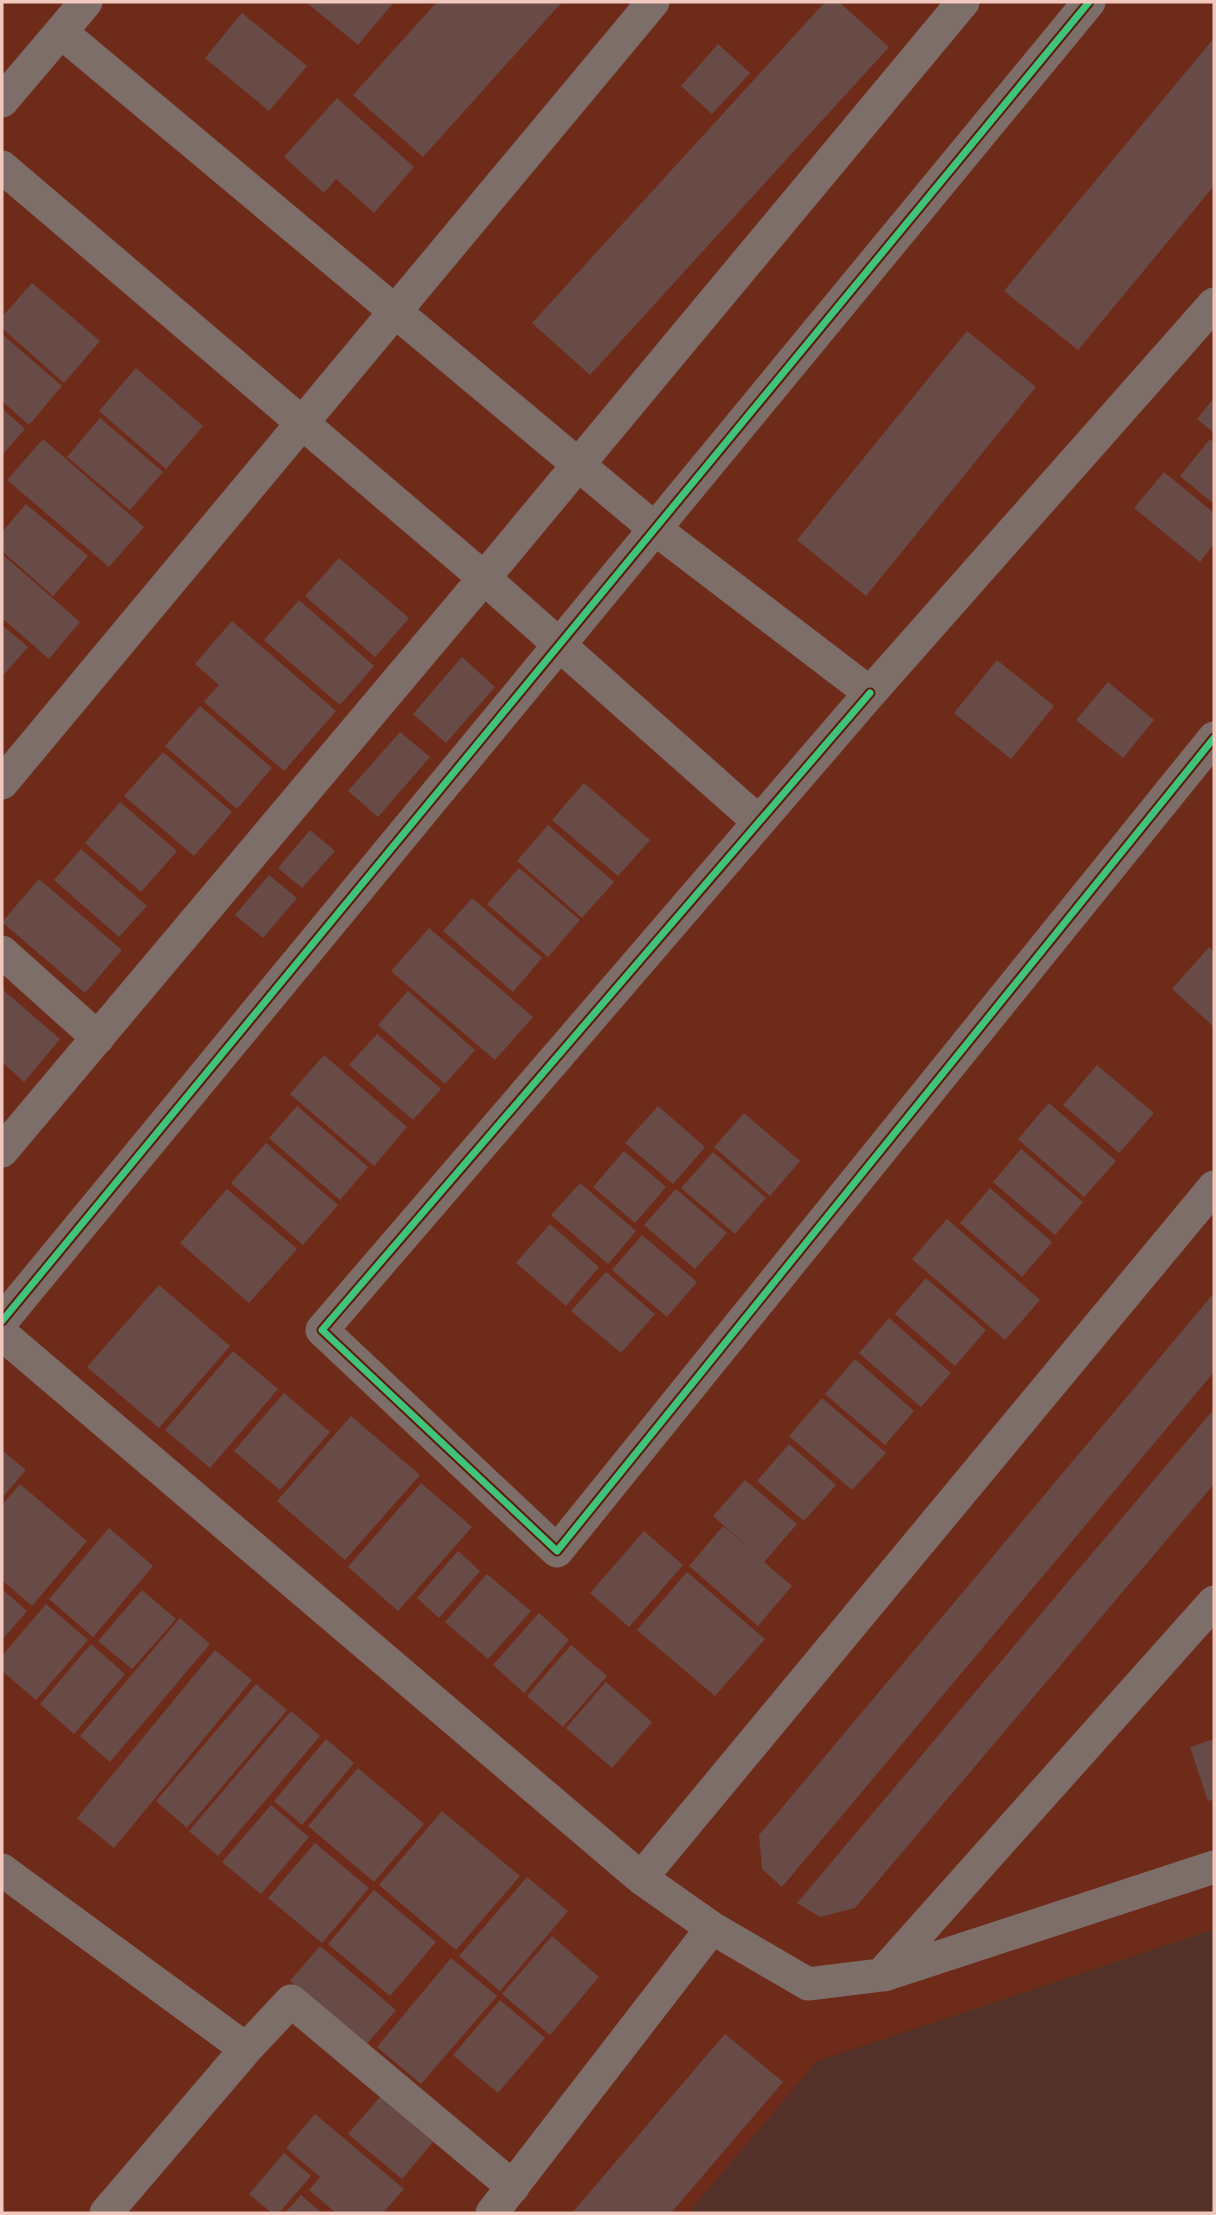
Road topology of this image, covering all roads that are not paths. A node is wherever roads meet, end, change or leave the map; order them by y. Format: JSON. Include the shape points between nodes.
{"nodes":[{"id":1,"x":86,"y":2,"type":"edge"},
{"id":2,"x":653,"y":2,"type":"edge"},
{"id":3,"x":963,"y":2,"type":"edge"},
{"id":4,"x":1089,"y":2,"type":"edge"},
{"id":5,"x":61,"y":32,"type":"junction"},
{"id":6,"x":2,"y":101,"type":"edge"},
{"id":7,"x":2,"y":167,"type":"edge"},
{"id":8,"x":1214,"y":304,"type":"edge"},
{"id":9,"x":395,"y":311,"type":"junction"},
{"id":10,"x":302,"y":424,"type":"junction"},
{"id":11,"x":579,"y":464,"type":"junction"},
{"id":12,"x":654,"y":528,"type":"junction"},
{"id":13,"x":484,"y":578,"type":"junction"},
{"id":14,"x":558,"y":644,"type":"junction"},
{"id":15,"x":870,"y":693,"type":"junction"},
{"id":16,"x":1214,"y":738,"type":"edge"},
{"id":17,"x":2,"y":783,"type":"edge"},
{"id":18,"x":759,"y":822,"type":"junction"},
{"id":19,"x":2,"y":952,"type":"edge"},
{"id":20,"x":98,"y":1038,"type":"junction"},
{"id":21,"x":2,"y":1151,"type":"edge"},
{"id":22,"x":1214,"y":1187,"type":"edge"},
{"id":23,"x":2,"y":1321,"type":"edge"},
{"id":24,"x":2,"y":1334,"type":"edge"},
{"id":25,"x":1214,"y":1602,"type":"edge"},
{"id":26,"x":1214,"y":1867,"type":"edge"},
{"id":27,"x":2,"y":1870,"type":"edge"},
{"id":28,"x":641,"y":1878,"type":"junction"},
{"id":29,"x":712,"y":1928,"type":"junction"},
{"id":30,"x":881,"y":1975,"type":"junction"},
{"id":31,"x":246,"y":2049,"type":"junction"},
{"id":32,"x":513,"y":2187,"type":"junction"},
{"id":33,"x":106,"y":2213,"type":"edge"},
{"id":34,"x":492,"y":2213,"type":"edge"}],
"edges":[{"from":1,"to":5,"type":"street"},
{"from":2,"to":9,"type":"street"},
{"from":3,"to":11,"type":"street"},
{"from":4,"to":12,"type":"street"},
{"from":5,"to":6,"type":"street"},
{"from":5,"to":9,"type":"street"},
{"from":7,"to":10,"type":"street"},
{"from":8,"to":15,"type":"street"},
{"from":9,"to":10,"type":"street"},
{"from":9,"to":11,"type":"street"},
{"from":10,"to":13,"type":"street"},
{"from":10,"to":17,"type":"street"},
{"from":11,"to":12,"type":"street"},
{"from":11,"to":13,"type":"street"},
{"from":12,"to":14,"type":"street"},
{"from":12,"to":15,"type":"street"},
{"from":13,"to":14,"type":"street"},
{"from":13,"to":20,"type":"street"},
{"from":14,"to":18,"type":"street"},
{"from":14,"to":23,"type":"street"},
{"from":15,"to":18,"type":"street"},
{"from":16,"to":18,"type":"street","via":[[557,1551],[322,1330]]},
{"from":19,"to":20,"type":"street"},
{"from":20,"to":21,"type":"street"},
{"from":22,"to":28,"type":"street"},
{"from":24,"to":28,"type":"street"},
{"from":25,"to":30,"type":"street"},
{"from":26,"to":30,"type":"street"},
{"from":27,"to":31,"type":"street"},
{"from":28,"to":29,"type":"street"},
{"from":29,"to":30,"type":"street","via":[[808,1984]]},
{"from":29,"to":32,"type":"street"},
{"from":31,"to":32,"type":"street","via":[[291,2001]]},
{"from":31,"to":33,"type":"street"},
{"from":32,"to":34,"type":"street"}]}
